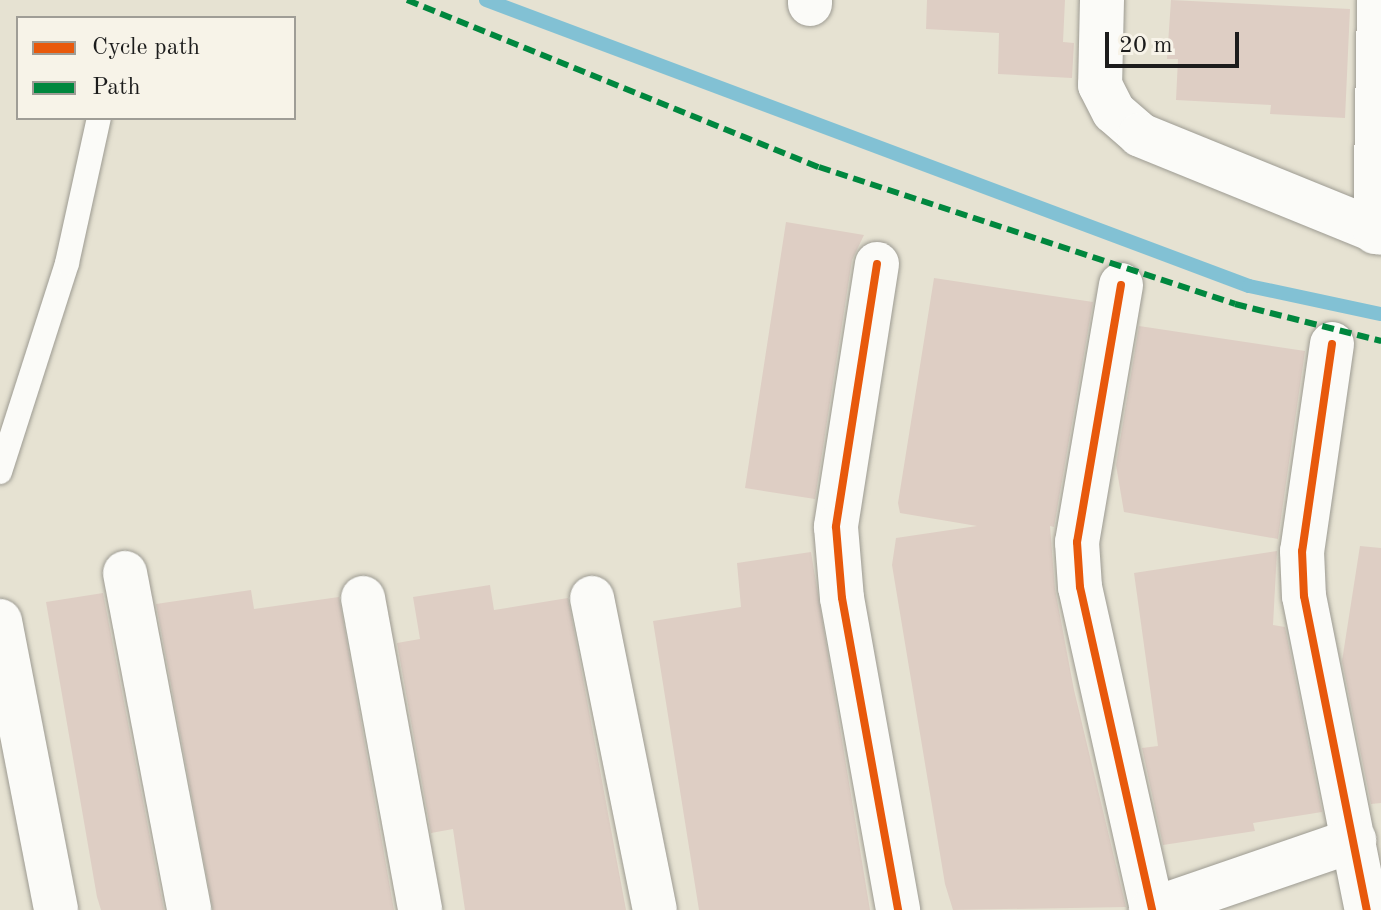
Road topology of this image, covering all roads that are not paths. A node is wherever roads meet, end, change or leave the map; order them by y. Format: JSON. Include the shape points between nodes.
{"nodes":[{"id":1,"x":1102,"y":0,"type":"edge"},
{"id":2,"x":1379,"y":0,"type":"edge"},
{"id":3,"x":99,"y":120,"type":"edge"},
{"id":4,"x":1378,"y":232,"type":"edge"},
{"id":5,"x":877,"y":264,"type":"dead end"},
{"id":6,"x":1121,"y":285,"type":"dead end"},
{"id":7,"x":1332,"y":344,"type":"dead end"},
{"id":8,"x":0,"y":472,"type":"edge"},
{"id":9,"x":125,"y":573,"type":"dead end"},
{"id":10,"x":363,"y":598,"type":"dead end"},
{"id":11,"x":592,"y":598,"type":"dead end"},
{"id":12,"x":0,"y":621,"type":"edge"},
{"id":13,"x":1354,"y":840,"type":"junction"},
{"id":14,"x":56,"y":910,"type":"edge"},
{"id":15,"x":189,"y":910,"type":"edge"},
{"id":16,"x":420,"y":910,"type":"edge"},
{"id":17,"x":655,"y":910,"type":"edge"},
{"id":18,"x":898,"y":910,"type":"edge"},
{"id":19,"x":1151,"y":910,"type":"edge"},
{"id":20,"x":1367,"y":910,"type":"edge"}],
"edges":[{"from":1,"to":4,"type":"street","via":[[1100,85],[1114,112],[1140,135]]},
{"from":2,"to":4,"type":"street"},
{"from":3,"to":8,"type":"lane","via":[[67,263]]},
{"from":5,"to":18,"type":"street","via":[[836,527],[842,598]]},
{"from":6,"to":19,"type":"street","via":[[1077,542],[1080,587]]},
{"from":7,"to":13,"type":"street","via":[[1302,551],[1304,596]]},
{"from":9,"to":15,"type":"street"},
{"from":10,"to":16,"type":"street"},
{"from":11,"to":17,"type":"street"},
{"from":12,"to":14,"type":"street"},
{"from":13,"to":19,"type":"street"},
{"from":13,"to":20,"type":"street"}]}
